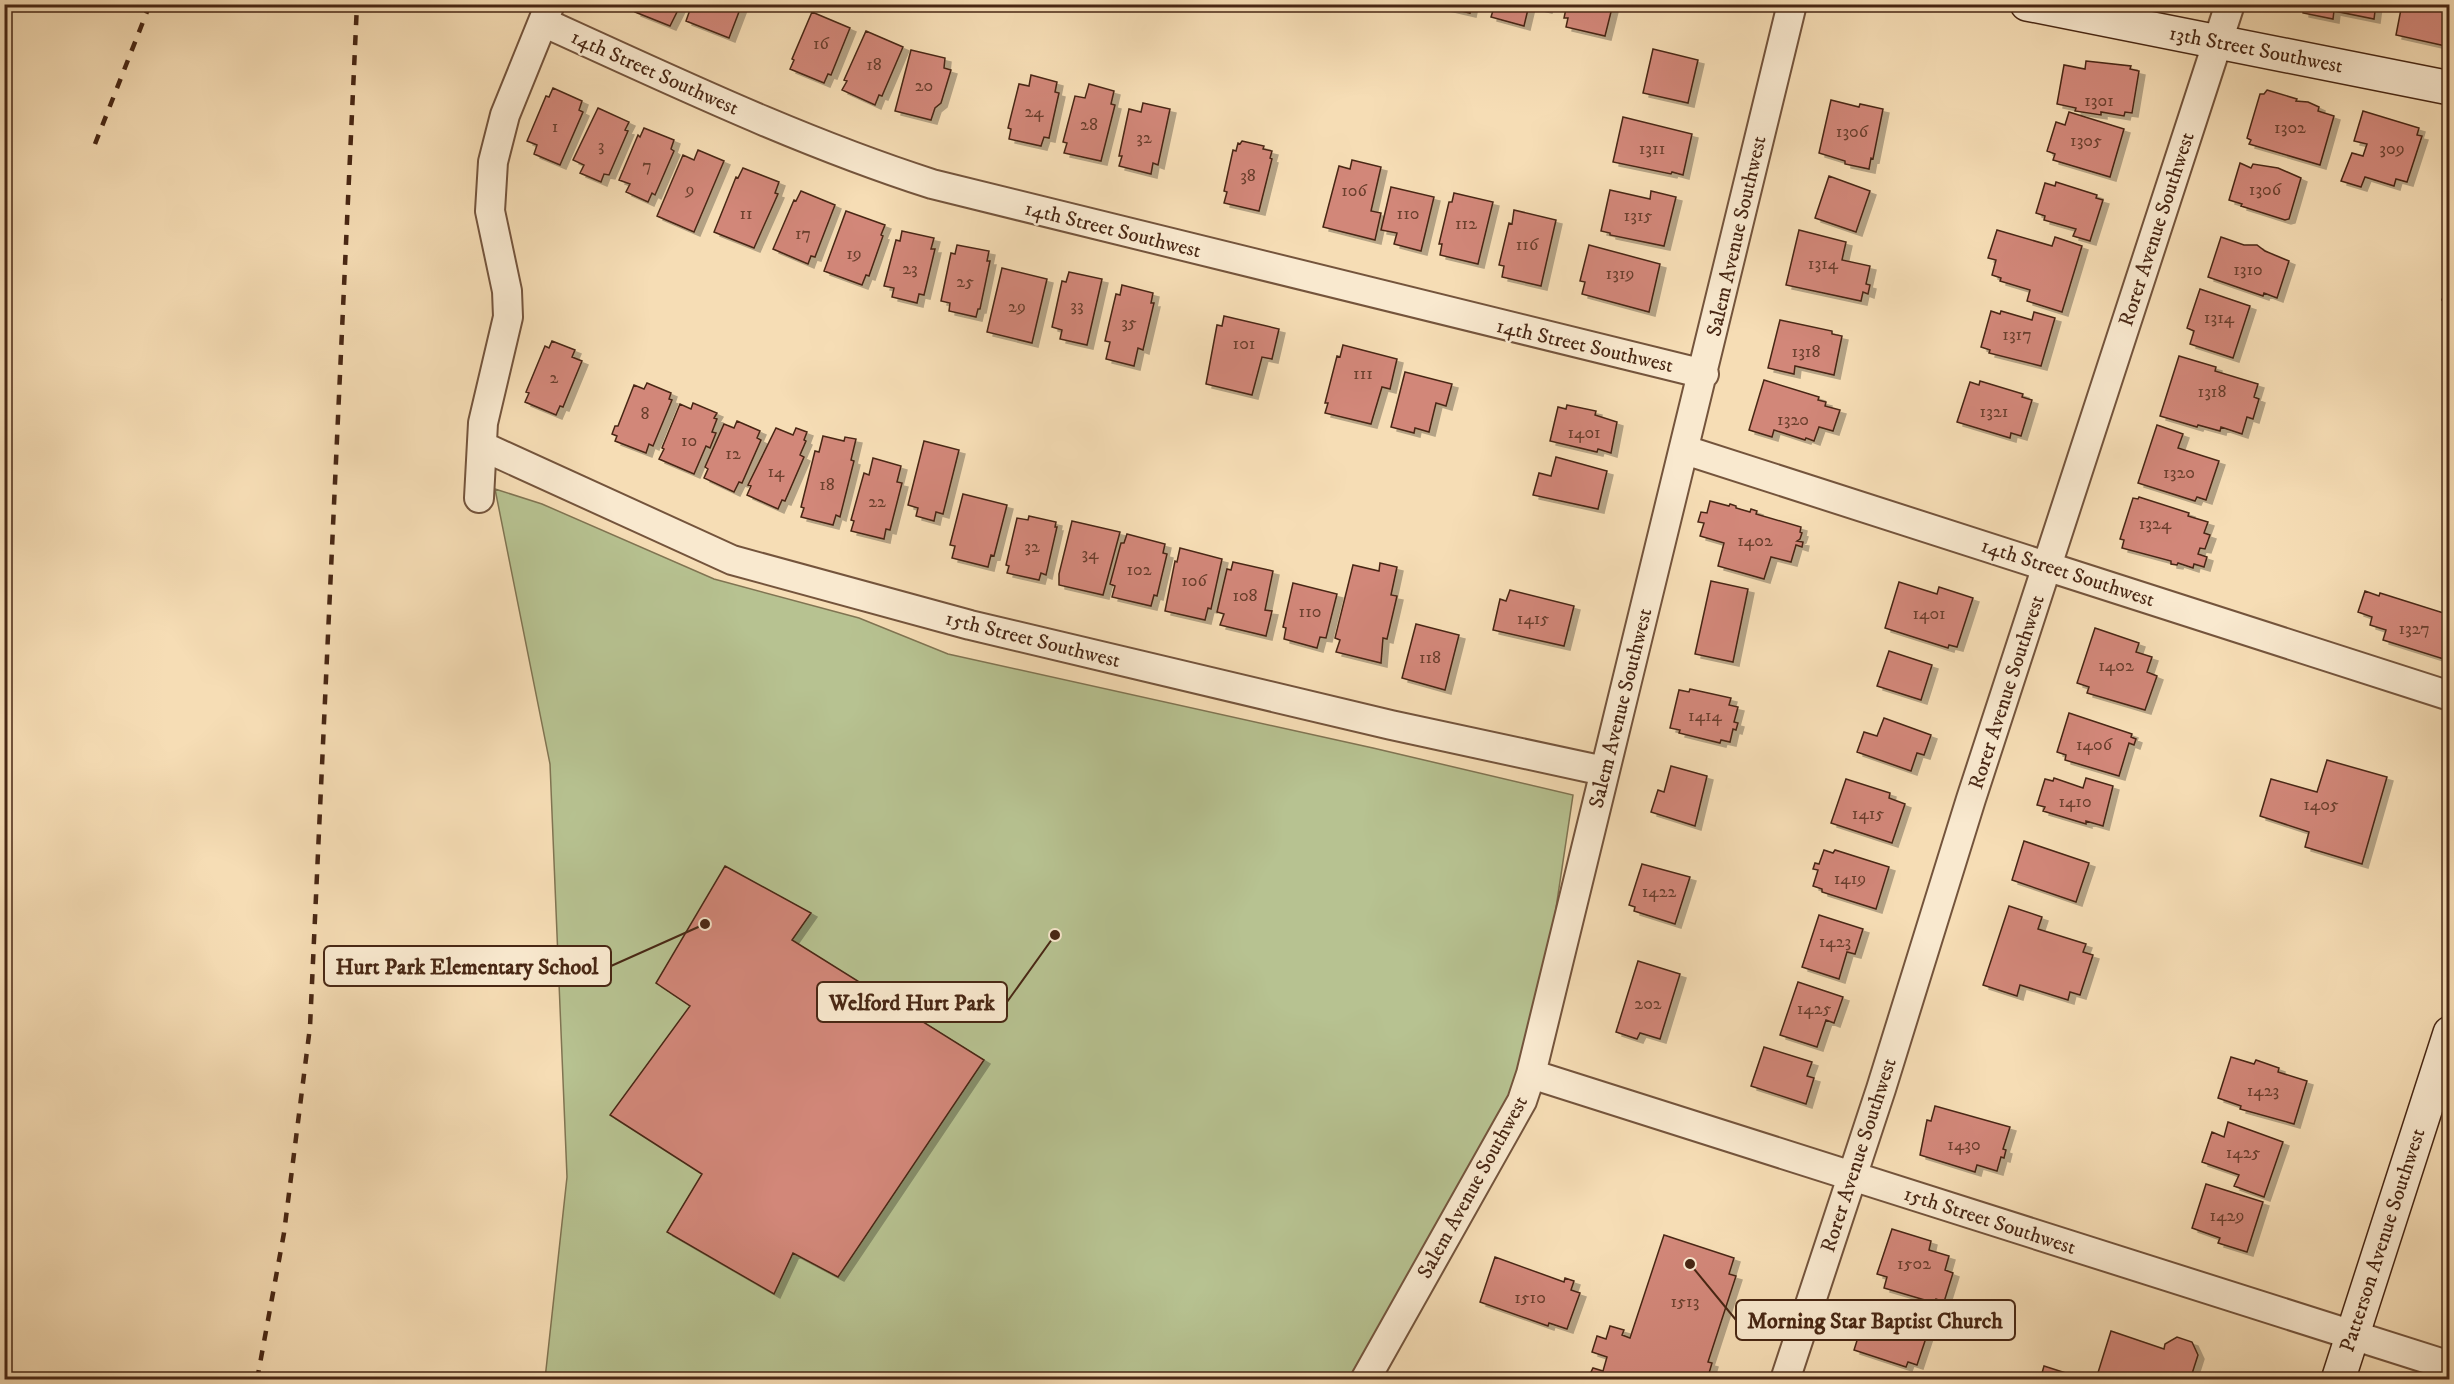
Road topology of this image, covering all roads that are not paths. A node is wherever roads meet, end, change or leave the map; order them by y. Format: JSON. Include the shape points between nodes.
{"nodes":[{"id":1,"x":1792,"y":4,"type":"edge"},
{"id":2,"x":2026,"y":4,"type":"edge"},
{"id":3,"x":2230,"y":4,"type":"edge"},
{"id":4,"x":547,"y":13,"type":"edge"},
{"id":5,"x":2218,"y":41,"type":"junction"},
{"id":6,"x":2450,"y":88,"type":"edge"},
{"id":7,"x":1704,"y":374,"type":"junction"},
{"id":8,"x":482,"y":446,"type":"junction"},
{"id":9,"x":1685,"y":450,"type":"junction"},
{"id":10,"x":479,"y":498,"type":"dead end"},
{"id":11,"x":2047,"y":565,"type":"junction"},
{"id":12,"x":2450,"y":696,"type":"edge"},
{"id":13,"x":1604,"y":771,"type":"junction"},
{"id":14,"x":2450,"y":1033,"type":"edge"},
{"id":15,"x":1531,"y":1074,"type":"junction"},
{"id":16,"x":1852,"y":1176,"type":"junction"},
{"id":17,"x":2352,"y":1335,"type":"junction"},
{"id":18,"x":2450,"y":1366,"type":"edge"},
{"id":19,"x":1365,"y":1380,"type":"edge"},
{"id":20,"x":1785,"y":1380,"type":"edge"},
{"id":21,"x":2337,"y":1380,"type":"edge"}],
"edges":[{"from":1,"to":7,"type":"street","name":"Salem Avenue Southwest"},
{"from":2,"to":5,"type":"street","name":"13th Street Southwest"},
{"from":3,"to":5,"type":"street","name":"Rorer Avenue Southwest"},
{"from":4,"to":7,"type":"street","name":"14th Street Southwest","via":[[719,101],[849,156],[932,184]]},
{"from":4,"to":8,"type":"street","via":[[504,115],[493,162],[490,211],[507,291],[508,318],[483,423]]},
{"from":5,"to":6,"type":"street","name":"13th Street Southwest"},
{"from":5,"to":11,"type":"street","name":"Rorer Avenue Southwest"},
{"from":7,"to":9,"type":"street","name":"Salem Avenue Southwest"},
{"from":8,"to":10,"type":"street"},
{"from":8,"to":13,"type":"street","name":"15th Street Southwest","via":[[732,560],[970,625]]},
{"from":9,"to":11,"type":"street","name":"14th Street Southwest"},
{"from":9,"to":13,"type":"street","name":"Salem Avenue Southwest"},
{"from":11,"to":12,"type":"street","name":"14th Street Southwest"},
{"from":11,"to":16,"type":"street","name":"Rorer Avenue Southwest"},
{"from":13,"to":15,"type":"street","name":"Salem Avenue Southwest"},
{"from":14,"to":17,"type":"street","name":"Patterson Avenue Southwest"},
{"from":15,"to":16,"type":"street","name":"15th Street Southwest"},
{"from":15,"to":19,"type":"street","name":"Salem Avenue Southwest","via":[[1522,1101]]},
{"from":16,"to":17,"type":"street","name":"15th Street Southwest"},
{"from":16,"to":20,"type":"street","name":"Rorer Avenue Southwest"},
{"from":17,"to":18,"type":"street","name":"15th Street Southwest"},
{"from":17,"to":21,"type":"street","name":"Patterson Avenue Southwest"}]}
